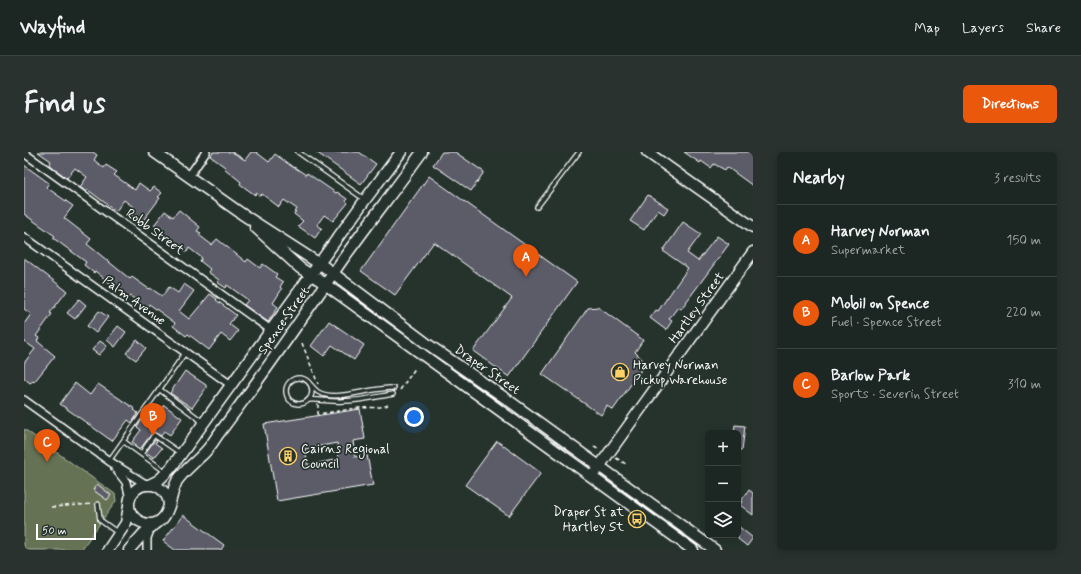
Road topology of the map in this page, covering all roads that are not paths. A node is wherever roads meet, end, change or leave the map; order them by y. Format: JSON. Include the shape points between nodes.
{"nodes":[{"id":1,"x":154,"y":152,"type":"edge"},
{"id":2,"x":206,"y":152,"type":"edge"},
{"id":3,"x":298,"y":152,"type":"edge"},
{"id":4,"x":401,"y":152,"type":"edge"},
{"id":5,"x":422,"y":152,"type":"edge"},
{"id":6,"x":579,"y":152,"type":"edge"},
{"id":7,"x":647,"y":152,"type":"edge"},
{"id":8,"x":24,"y":153,"type":"edge"},
{"id":9,"x":189,"y":176,"type":"junction"},
{"id":10,"x":365,"y":200,"type":"junction"},
{"id":11,"x":537,"y":207,"type":"dead end"},
{"id":12,"x":242,"y":214,"type":"junction"},
{"id":13,"x":753,"y":227,"type":"edge"},
{"id":14,"x":24,"y":237,"type":"edge"},
{"id":15,"x":753,"y":252,"type":"edge"},
{"id":16,"x":319,"y":264,"type":"junction"},
{"id":17,"x":333,"y":274,"type":"junction"},
{"id":18,"x":311,"y":275,"type":"junction"},
{"id":19,"x":326,"y":285,"type":"junction"},
{"id":20,"x":271,"y":330,"type":"junction"},
{"id":21,"x":185,"y":352,"type":"junction"},
{"id":22,"x":231,"y":385,"type":"junction"},
{"id":23,"x":311,"y":386,"type":"junction"},
{"id":24,"x":394,"y":388,"type":"dead end"},
{"id":25,"x":159,"y":389,"type":"junction"},
{"id":26,"x":395,"y":394,"type":"road end"},
{"id":27,"x":24,"y":400,"type":"edge"},
{"id":28,"x":308,"y":400,"type":"junction"},
{"id":29,"x":204,"y":422,"type":"junction"},
{"id":30,"x":123,"y":441,"type":"junction"},
{"id":31,"x":141,"y":454,"type":"junction"},
{"id":32,"x":182,"y":454,"type":"junction"},
{"id":33,"x":109,"y":461,"type":"junction"},
{"id":34,"x":599,"y":466,"type":"junction"},
{"id":35,"x":167,"y":473,"type":"junction"},
{"id":36,"x":592,"y":477,"type":"junction"},
{"id":37,"x":148,"y":485,"type":"junction"},
{"id":38,"x":130,"y":501,"type":"junction"},
{"id":39,"x":98,"y":504,"type":"road end"},
{"id":40,"x":169,"y":505,"type":"junction"},
{"id":41,"x":161,"y":520,"type":"junction"},
{"id":42,"x":151,"y":528,"type":"junction"},
{"id":43,"x":119,"y":534,"type":"junction"},
{"id":44,"x":698,"y":546,"type":"edge"},
{"id":45,"x":108,"y":550,"type":"edge"},
{"id":46,"x":129,"y":550,"type":"edge"},
{"id":47,"x":147,"y":550,"type":"edge"},
{"id":48,"x":715,"y":550,"type":"edge"}],
"edges":[{"from":1,"to":9,"type":"street","name":"Draper Street"},
{"from":2,"to":9,"type":"street"},
{"from":3,"to":10,"type":"lane"},
{"from":4,"to":10,"type":"street","name":"Spence Street"},
{"from":5,"to":17,"type":"street","name":"Spence Street"},
{"from":6,"to":11,"type":"lane"},
{"from":7,"to":13,"type":"street"},
{"from":8,"to":20,"type":"street","name":"Robb Street"},
{"from":9,"to":12,"type":"street","name":"Draper Street"},
{"from":10,"to":16,"type":"street","name":"Spence Street"},
{"from":12,"to":16,"type":"street","name":"Draper Street"},
{"from":12,"to":18,"type":"street","name":"Draper Street","via":[[300,268]]},
{"from":14,"to":21,"type":"street","name":"Palm Avenue"},
{"from":15,"to":34,"type":"street","name":"Hartley Street"},
{"from":16,"to":17,"type":"street","name":"Draper Street"},
{"from":16,"to":18,"type":"street","name":"Spence Street"},
{"from":17,"to":19,"type":"street","name":"Spence Street"},
{"from":17,"to":34,"type":"street","name":"Draper Street"},
{"from":18,"to":19,"type":"street","name":"Draper Street"},
{"from":18,"to":20,"type":"street","name":"Spence Street"},
{"from":19,"to":36,"type":"street","name":"Draper Street"},
{"from":19,"to":40,"type":"street","name":"Spence Street","via":[[209,448],[179,479]]},
{"from":20,"to":22,"type":"street","name":"Spence Street"},
{"from":21,"to":22,"type":"street","name":"Palm Avenue"},
{"from":21,"to":25,"type":"lane"},
{"from":22,"to":29,"type":"street","name":"Spence Street"},
{"from":23,"to":24,"type":"lane","via":[[318,392],[334,395]]},
{"from":23,"to":28,"type":"lane","via":[[312,393]]},
{"from":23,"to":28,"type":"lane","via":[[305,380],[297,378],[289,382],[286,391],[292,402],[301,404]]},
{"from":25,"to":29,"type":"lane"},
{"from":25,"to":30,"type":"lane"},
{"from":26,"to":28,"type":"lane","via":[[354,401]]},
{"from":27,"to":33,"type":"street"},
{"from":29,"to":32,"type":"street","name":"Spence Street"},
{"from":30,"to":31,"type":"lane"},
{"from":30,"to":33,"type":"lane"},
{"from":31,"to":32,"type":"lane","via":[[154,435]]},
{"from":31,"to":35,"type":"lane"},
{"from":32,"to":35,"type":"street","name":"Spence Street"},
{"from":33,"to":37,"type":"street"},
{"from":33,"to":38,"type":"street","via":[[124,478]]},
{"from":34,"to":36,"type":"street","name":"Hartley Street"},
{"from":34,"to":44,"type":"street","name":"Draper Street"},
{"from":35,"to":37,"type":"street","name":"Spence Street"},
{"from":36,"to":44,"type":"street","name":"Draper Street"},
{"from":37,"to":38,"type":"street","name":"Spence Street","via":[[136,490]]},
{"from":37,"to":40,"type":"street","via":[[163,490]]},
{"from":38,"to":41,"type":"street","via":[[131,512],[140,522],[149,524]]},
{"from":38,"to":43,"type":"street","via":[[127,520]]},
{"from":39,"to":43,"type":"lane","via":[[100,520]]},
{"from":40,"to":41,"type":"street","name":"Spence Street","via":[[166,515]]},
{"from":41,"to":42,"type":"street","name":"Spence Street"},
{"from":42,"to":46,"type":"street","name":"Spence Street"},
{"from":42,"to":47,"type":"street","via":[[147,536]]},
{"from":43,"to":45,"type":"street"},
{"from":44,"to":48,"type":"street","name":"Draper Street"}]}
